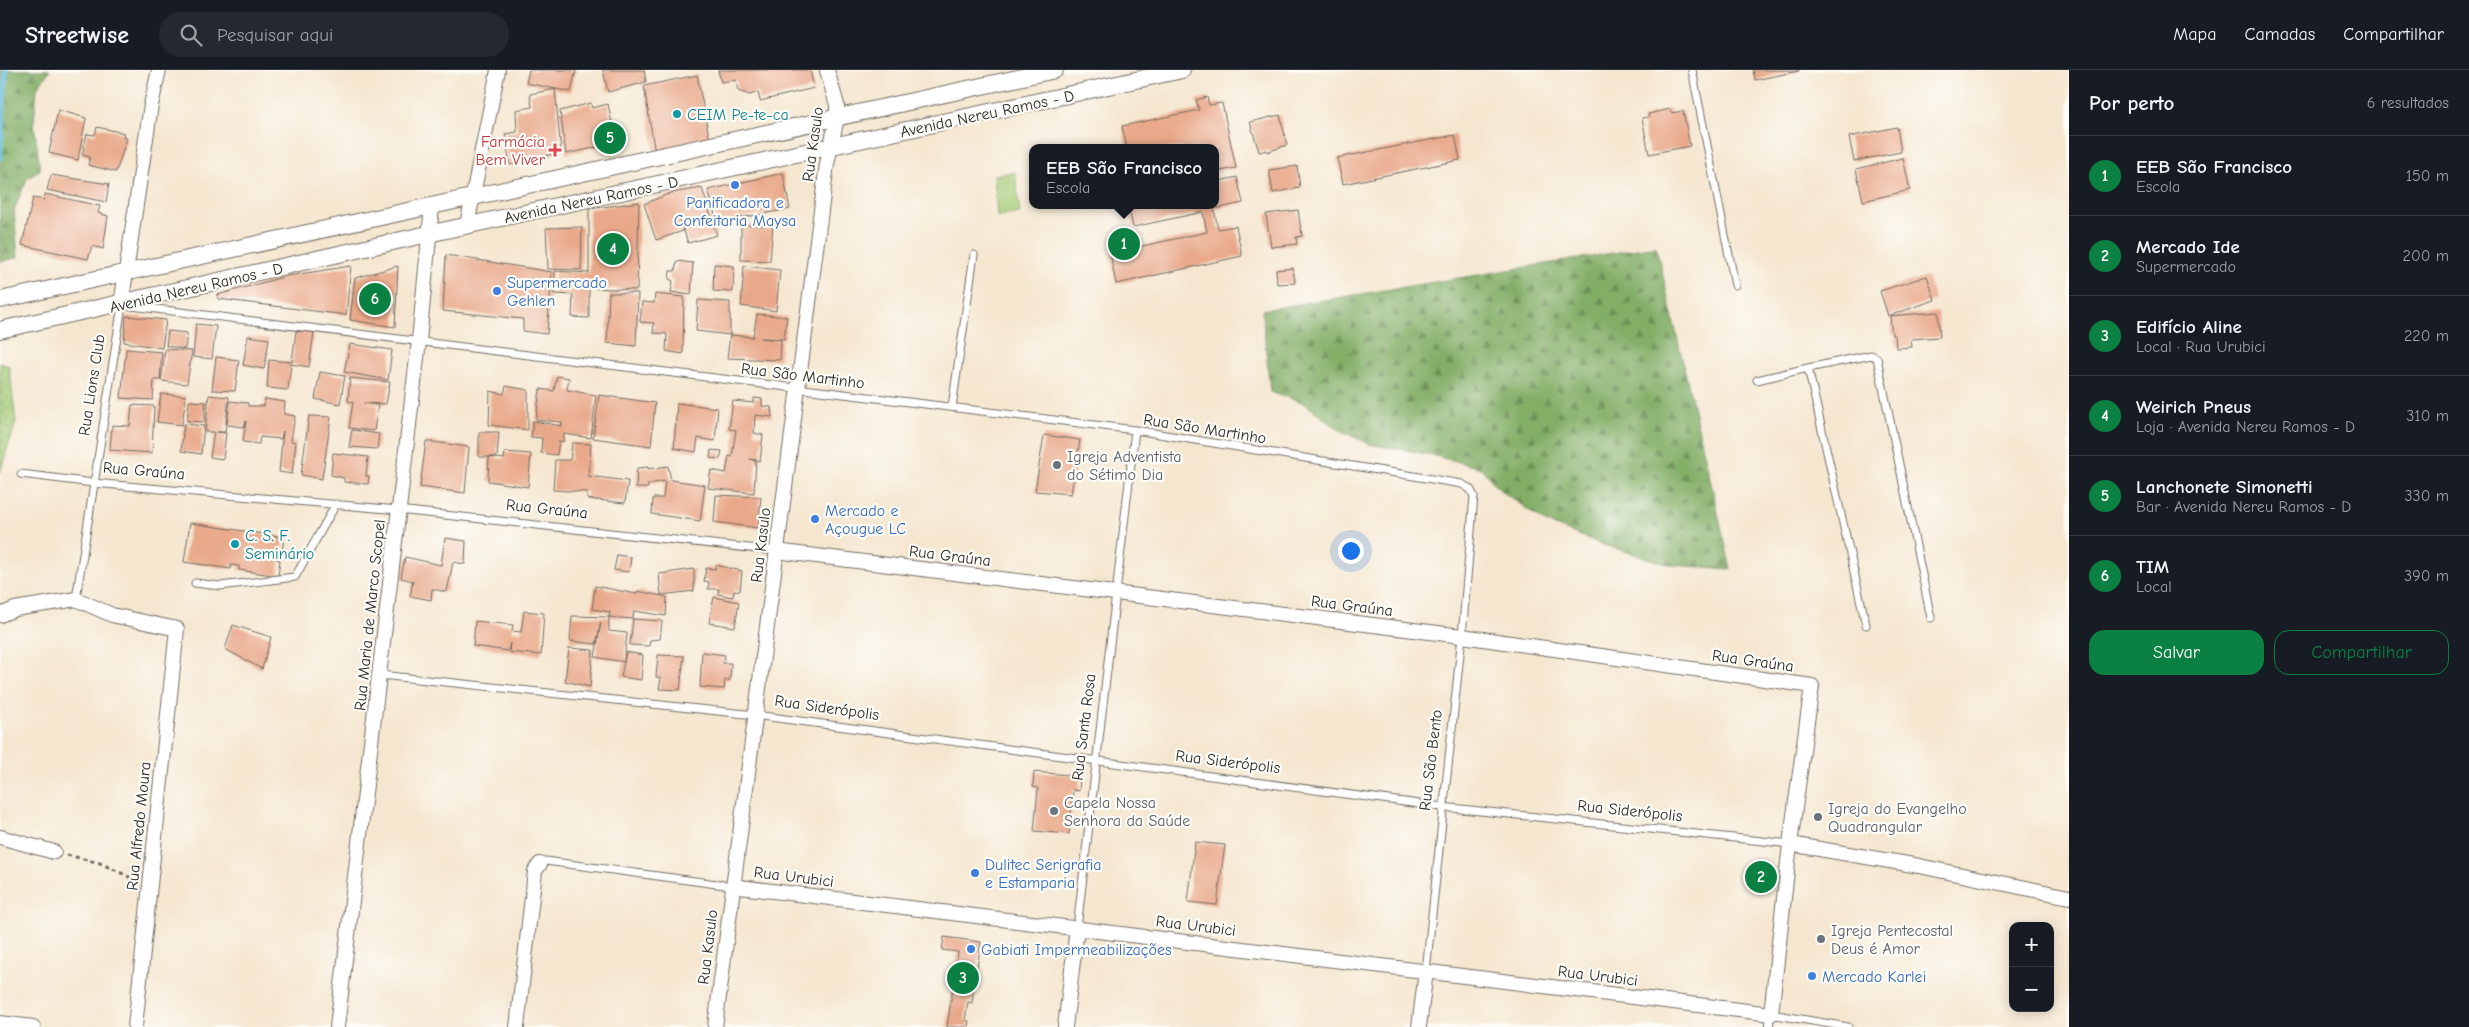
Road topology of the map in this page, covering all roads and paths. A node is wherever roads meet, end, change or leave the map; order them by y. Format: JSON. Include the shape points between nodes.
{"nodes":[{"id":1,"x":158,"y":70,"type":"edge"},
{"id":2,"x":498,"y":70,"type":"edge"},
{"id":3,"x":827,"y":70,"type":"edge"},
{"id":4,"x":1055,"y":70,"type":"edge"},
{"id":5,"x":1182,"y":70,"type":"edge"},
{"id":6,"x":1692,"y":70,"type":"edge"},
{"id":7,"x":836,"y":118,"type":"junction"},
{"id":8,"x":831,"y":148,"type":"junction"},
{"id":9,"x":472,"y":197,"type":"junction"},
{"id":10,"x":432,"y":206,"type":"junction"},
{"id":11,"x":467,"y":226,"type":"junction"},
{"id":12,"x":428,"y":234,"type":"junction"},
{"id":13,"x":974,"y":254,"type":"dead end"},
{"id":14,"x":124,"y":273,"type":"junction"},
{"id":15,"x":1735,"y":285,"type":"dead end"},
{"id":16,"x":0,"y":300,"type":"edge"},
{"id":17,"x":121,"y":305,"type":"junction"},
{"id":18,"x":0,"y":330,"type":"edge"},
{"id":19,"x":419,"y":341,"type":"junction"},
{"id":20,"x":1808,"y":368,"type":"junction"},
{"id":21,"x":1757,"y":380,"type":"dead end"},
{"id":22,"x":798,"y":388,"type":"junction"},
{"id":23,"x":952,"y":408,"type":"junction"},
{"id":24,"x":1136,"y":430,"type":"junction"},
{"id":25,"x":20,"y":474,"type":"dead end"},
{"id":26,"x":94,"y":483,"type":"junction"},
{"id":27,"x":1474,"y":496,"type":"joint"},
{"id":28,"x":336,"y":504,"type":"junction"},
{"id":29,"x":398,"y":510,"type":"junction"},
{"id":30,"x":776,"y":551,"type":"junction"},
{"id":31,"x":195,"y":584,"type":"dead end"},
{"id":32,"x":1116,"y":593,"type":"junction"},
{"id":33,"x":76,"y":599,"type":"junction"},
{"id":34,"x":0,"y":615,"type":"edge"},
{"id":35,"x":1931,"y":618,"type":"dead end"},
{"id":36,"x":1866,"y":625,"type":"dead end"},
{"id":37,"x":1462,"y":636,"type":"junction"},
{"id":38,"x":380,"y":674,"type":"junction"},
{"id":39,"x":755,"y":715,"type":"junction"},
{"id":40,"x":1096,"y":762,"type":"junction"},
{"id":41,"x":1442,"y":807,"type":"junction"},
{"id":42,"x":0,"y":837,"type":"edge"},
{"id":43,"x":1790,"y":844,"type":"junction"},
{"id":44,"x":54,"y":852,"type":"joint"},
{"id":45,"x":540,"y":864,"type":"joint"},
{"id":46,"x":149,"y":886,"type":"junction"},
{"id":47,"x":732,"y":886,"type":"junction"},
{"id":48,"x":2069,"y":897,"type":"edge"},
{"id":49,"x":1077,"y":928,"type":"junction"},
{"id":50,"x":1426,"y":971,"type":"junction"},
{"id":51,"x":1770,"y":1020,"type":"edge"},
{"id":52,"x":0,"y":1023,"type":"edge"},
{"id":53,"x":33,"y":1027,"type":"edge"},
{"id":54,"x":135,"y":1027,"type":"edge"},
{"id":55,"x":337,"y":1027,"type":"edge"},
{"id":56,"x":517,"y":1027,"type":"edge"},
{"id":57,"x":715,"y":1027,"type":"edge"},
{"id":58,"x":1065,"y":1027,"type":"edge"},
{"id":59,"x":1419,"y":1027,"type":"edge"},
{"id":60,"x":1848,"y":1027,"type":"edge"}],
"edges":[{"from":1,"to":14,"type":"street","name":"Rua Lions Club"},
{"from":2,"to":9,"type":"street"},
{"from":3,"to":7,"type":"street","name":"Rua Kasulo"},
{"from":4,"to":7,"type":"street","name":"Avenida Nereu Ramos - D"},
{"from":5,"to":8,"type":"street","name":"Avenida Nereu Ramos - D"},
{"from":6,"to":15,"type":"lane"},
{"from":7,"to":8,"type":"street","name":"Rua Kasulo"},
{"from":7,"to":9,"type":"street","name":"Avenida Nereu Ramos - D"},
{"from":8,"to":11,"type":"street","name":"Avenida Nereu Ramos - D"},
{"from":8,"to":22,"type":"street","name":"Rua Kasulo"},
{"from":9,"to":10,"type":"street","name":"Avenida Nereu Ramos - D"},
{"from":9,"to":11,"type":"street"},
{"from":10,"to":12,"type":"street","name":"Rua Maria de Marco Scopel"},
{"from":10,"to":14,"type":"street","name":"Avenida Nereu Ramos - D"},
{"from":11,"to":12,"type":"street","name":"Avenida Nereu Ramos - D"},
{"from":12,"to":17,"type":"street","name":"Avenida Nereu Ramos - D"},
{"from":12,"to":19,"type":"street","name":"Rua Maria de Marco Scopel"},
{"from":13,"to":23,"type":"lane"},
{"from":14,"to":16,"type":"street","name":"Avenida Nereu Ramos - D"},
{"from":14,"to":17,"type":"street","name":"Rua Lions Club"},
{"from":17,"to":18,"type":"street","name":"Avenida Nereu Ramos - D"},
{"from":17,"to":19,"type":"lane","name":"Rua São Martinho"},
{"from":17,"to":26,"type":"lane","name":"Rua Lions Club"},
{"from":19,"to":22,"type":"lane","name":"Rua São Martinho"},
{"from":19,"to":29,"type":"street","name":"Rua Maria de Marco Scopel"},
{"from":20,"to":21,"type":"lane"},
{"from":20,"to":35,"type":"lane","via":[[1871,355],[1877,358]]},
{"from":20,"to":36,"type":"lane"},
{"from":22,"to":23,"type":"lane","name":"Rua São Martinho"},
{"from":22,"to":30,"type":"street","name":"Rua Kasulo"},
{"from":23,"to":24,"type":"lane","name":"Rua São Martinho"},
{"from":24,"to":27,"type":"lane","name":"Rua São Martinho","via":[[1462,484]]},
{"from":24,"to":32,"type":"lane","name":"Rua Santa Rosa"},
{"from":25,"to":26,"type":"lane","name":"Rua Graúna"},
{"from":26,"to":28,"type":"lane","name":"Rua Graúna"},
{"from":26,"to":33,"type":"lane","name":"Rua Lions Club"},
{"from":27,"to":37,"type":"lane","name":"Rua São Bento"},
{"from":28,"to":29,"type":"lane","name":"Rua Graúna"},
{"from":28,"to":31,"type":"lane","via":[[295,577],[220,586]]},
{"from":29,"to":30,"type":"lane","name":"Rua Graúna"},
{"from":29,"to":38,"type":"street","name":"Rua Maria de Marco Scopel"},
{"from":30,"to":32,"type":"street","name":"Rua Graúna"},
{"from":30,"to":39,"type":"street","name":"Rua Kasulo"},
{"from":32,"to":37,"type":"street","name":"Rua Graúna"},
{"from":32,"to":40,"type":"lane","name":"Rua Santa Rosa"},
{"from":33,"to":34,"type":"street","via":[[15,609]]},
{"from":33,"to":46,"type":"street","name":"Rua Alfredo Moura","via":[[112,615],[177,629]]},
{"from":37,"to":41,"type":"lane","name":"Rua São Bento"},
{"from":37,"to":43,"type":"street","name":"Rua Graúna","via":[[1812,686]]},
{"from":38,"to":39,"type":"lane","name":"Rua Siderópolis"},
{"from":38,"to":55,"type":"street","name":"Rua Maria de Marco Scopel"},
{"from":39,"to":40,"type":"lane","name":"Rua Siderópolis"},
{"from":39,"to":47,"type":"street","name":"Rua Kasulo"},
{"from":40,"to":41,"type":"lane","name":"Rua Siderópolis"},
{"from":40,"to":49,"type":"lane","name":"Rua Santa Rosa"},
{"from":41,"to":43,"type":"lane","name":"Rua Siderópolis"},
{"from":41,"to":50,"type":"lane","name":"Rua São Bento"},
{"from":42,"to":44,"type":"street"},
{"from":43,"to":48,"type":"street","name":"Rua Siderópolis","via":[[1920,866]]},
{"from":43,"to":51,"type":"street"},
{"from":44,"to":46,"type":"path","via":[[100,863]]},
{"from":45,"to":47,"type":"lane","name":"Rua Urubici","via":[[546,861]]},
{"from":45,"to":56,"type":"street","via":[[535,871]]},
{"from":46,"to":54,"type":"street","name":"Rua Alfredo Moura"},
{"from":47,"to":49,"type":"street","name":"Rua Urubici"},
{"from":47,"to":57,"type":"street","name":"Rua Kasulo"},
{"from":49,"to":50,"type":"street","name":"Rua Urubici"},
{"from":49,"to":58,"type":"street","name":"Rua Santa Rosa"},
{"from":50,"to":51,"type":"street","name":"Rua Urubici"},
{"from":50,"to":59,"type":"street","name":"Rua São Bento"},
{"from":51,"to":60,"type":"lane","name":"Rua Urubici"},
{"from":52,"to":53,"type":"street"}]}
